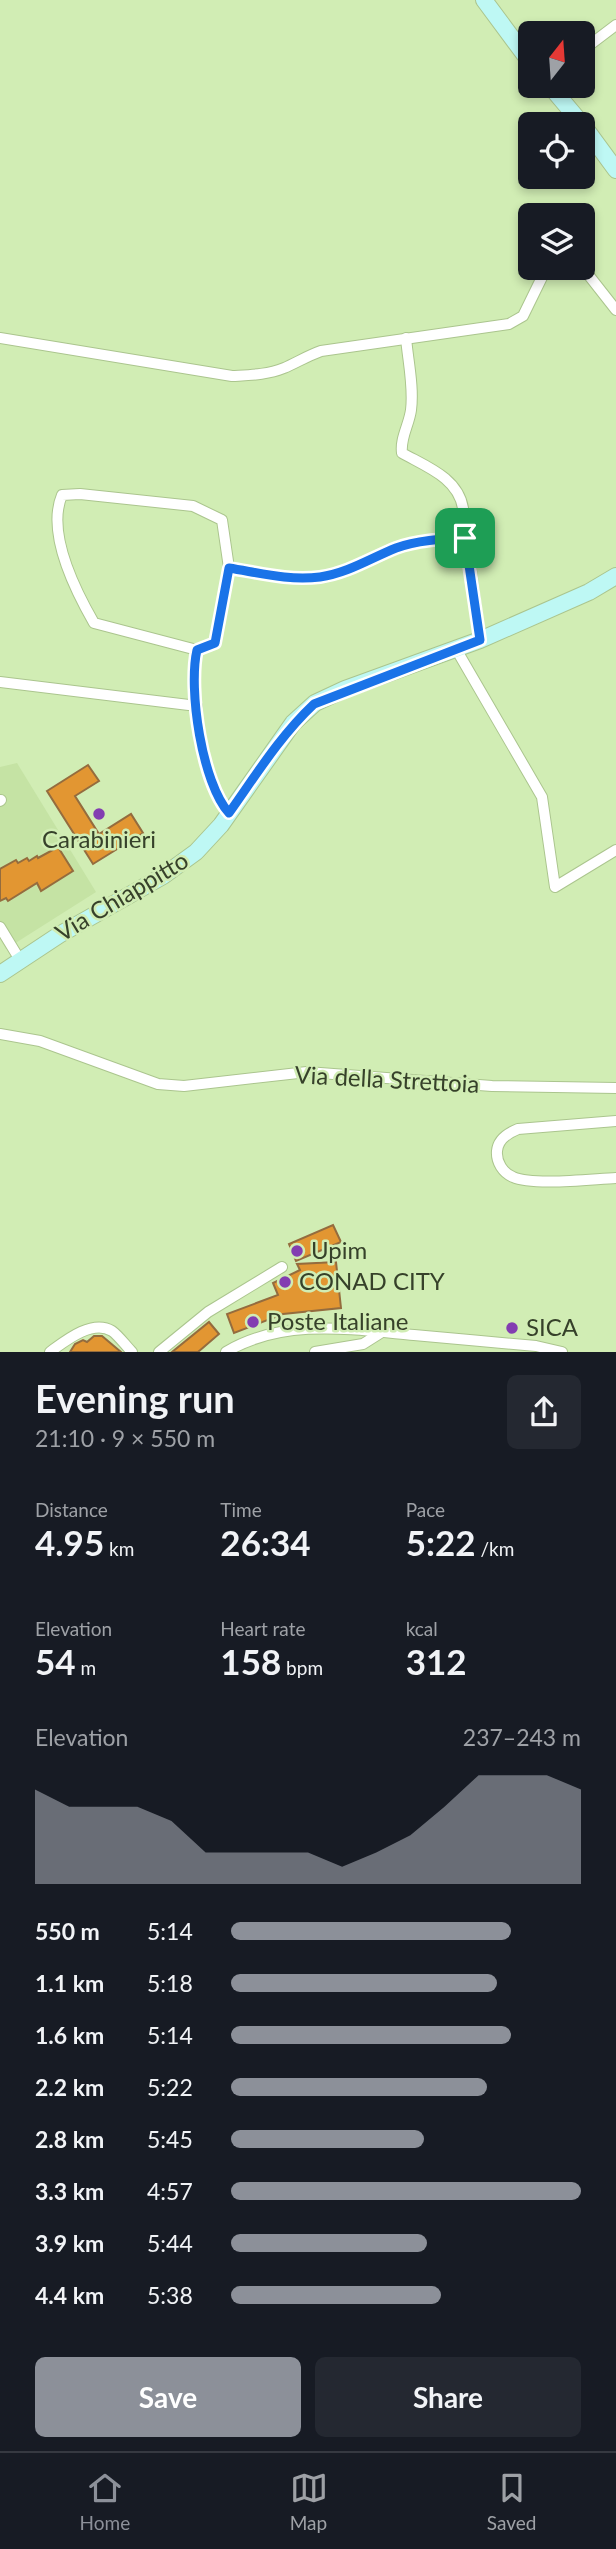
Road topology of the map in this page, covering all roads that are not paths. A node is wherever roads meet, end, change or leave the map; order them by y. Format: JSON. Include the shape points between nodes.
{"nodes":[{"id":1,"x":484,"y":0,"type":"edge"},
{"id":2,"x":616,"y":25,"type":"edge"},
{"id":3,"x":595,"y":41,"type":"edge"},
{"id":4,"x":518,"y":46,"type":"edge"},
{"id":5,"x":560,"y":98,"type":"edge"},
{"id":6,"x":573,"y":112,"type":"edge"},
{"id":7,"x":595,"y":141,"type":"edge"},
{"id":8,"x":616,"y":170,"type":"edge"},
{"id":9,"x":541,"y":280,"type":"edge"},
{"id":10,"x":592,"y":280,"type":"edge"},
{"id":11,"x":616,"y":310,"type":"edge"},
{"id":12,"x":0,"y":338,"type":"edge"},
{"id":13,"x":406,"y":338,"type":"junction"},
{"id":14,"x":465,"y":538,"type":"junction"},
{"id":15,"x":229,"y":568,"type":"junction"},
{"id":16,"x":616,"y":576,"type":"edge"},
{"id":17,"x":480,"y":640,"type":"junction"},
{"id":18,"x":456,"y":649,"type":"junction"},
{"id":19,"x":197,"y":650,"type":"junction"},
{"id":20,"x":0,"y":682,"type":"edge"},
{"id":21,"x":197,"y":706,"type":"junction"},
{"id":22,"x":229,"y":813,"type":"junction"},
{"id":23,"x":616,"y":850,"type":"edge"},
{"id":24,"x":0,"y":928,"type":"edge"},
{"id":25,"x":20,"y":960,"type":"junction"},
{"id":26,"x":0,"y":974,"type":"edge"},
{"id":27,"x":0,"y":1034,"type":"edge"},
{"id":28,"x":616,"y":1088,"type":"edge"},
{"id":29,"x":616,"y":1121,"type":"edge"},
{"id":30,"x":616,"y":1178,"type":"edge"},
{"id":31,"x":282,"y":1267,"type":"dead end"},
{"id":32,"x":354,"y":1330,"type":"junction"},
{"id":33,"x":382,"y":1332,"type":"junction"},
{"id":34,"x":354,"y":1345,"type":"junction"},
{"id":35,"x":50,"y":1352,"type":"edge"},
{"id":36,"x":132,"y":1352,"type":"edge"},
{"id":37,"x":159,"y":1352,"type":"edge"},
{"id":38,"x":226,"y":1352,"type":"edge"},
{"id":39,"x":315,"y":1352,"type":"edge"},
{"id":40,"x":562,"y":1352,"type":"edge"}],
"edges":[{"from":1,"to":4,"type":"street"},
{"from":2,"to":3,"type":"street"},
{"from":5,"to":6,"type":"street"},
{"from":7,"to":8,"type":"street"},
{"from":9,"to":13,"type":"street","via":[[523,317],[509,324]]},
{"from":10,"to":11,"type":"street"},
{"from":12,"to":13,"type":"street","via":[[232,376],[265,374],[321,351]]},
{"from":13,"to":14,"type":"street","via":[[412,397],[402,453],[458,491]]},
{"from":14,"to":15,"type":"street","via":[[398,547],[322,577],[284,578]]},
{"from":14,"to":17,"type":"street"},
{"from":15,"to":19,"type":"street","via":[[215,643]]},
{"from":15,"to":19,"type":"street","via":[[222,520],[194,506],[80,494],[62,495],[55,510],[75,589],[94,623]]},
{"from":16,"to":17,"type":"street","name":"Via Chiappitto"},
{"from":17,"to":18,"type":"street","name":"Via Chiappitto"},
{"from":18,"to":22,"type":"street","name":"Via Chiappitto","via":[[314,704],[293,723]]},
{"from":18,"to":23,"type":"street","via":[[542,797],[555,887]]},
{"from":19,"to":21,"type":"street"},
{"from":20,"to":21,"type":"street"},
{"from":21,"to":22,"type":"street","via":[[199,735],[210,773],[220,803]]},
{"from":22,"to":25,"type":"street","name":"Via Chiappitto","via":[[196,852],[163,876]]},
{"from":24,"to":25,"type":"street"},
{"from":25,"to":26,"type":"street","name":"Via Chiappitto"},
{"from":27,"to":28,"type":"street","name":"Via della Strettoia","via":[[40,1041],[158,1084],[184,1086],[307,1072],[492,1086]]},
{"from":29,"to":30,"type":"street","via":[[518,1129],[507,1134],[497,1152],[499,1164],[513,1177]]},
{"from":31,"to":37,"type":"street","via":[[208,1312]]},
{"from":32,"to":33,"type":"street"},
{"from":32,"to":34,"type":"street","via":[[359,1338]]},
{"from":32,"to":38,"type":"street","via":[[298,1329],[265,1334]]},
{"from":33,"to":34,"type":"street"},
{"from":33,"to":40,"type":"street"},
{"from":34,"to":39,"type":"street"},
{"from":35,"to":36,"type":"street","via":[[72,1337],[101,1328],[111,1331]]}]}
